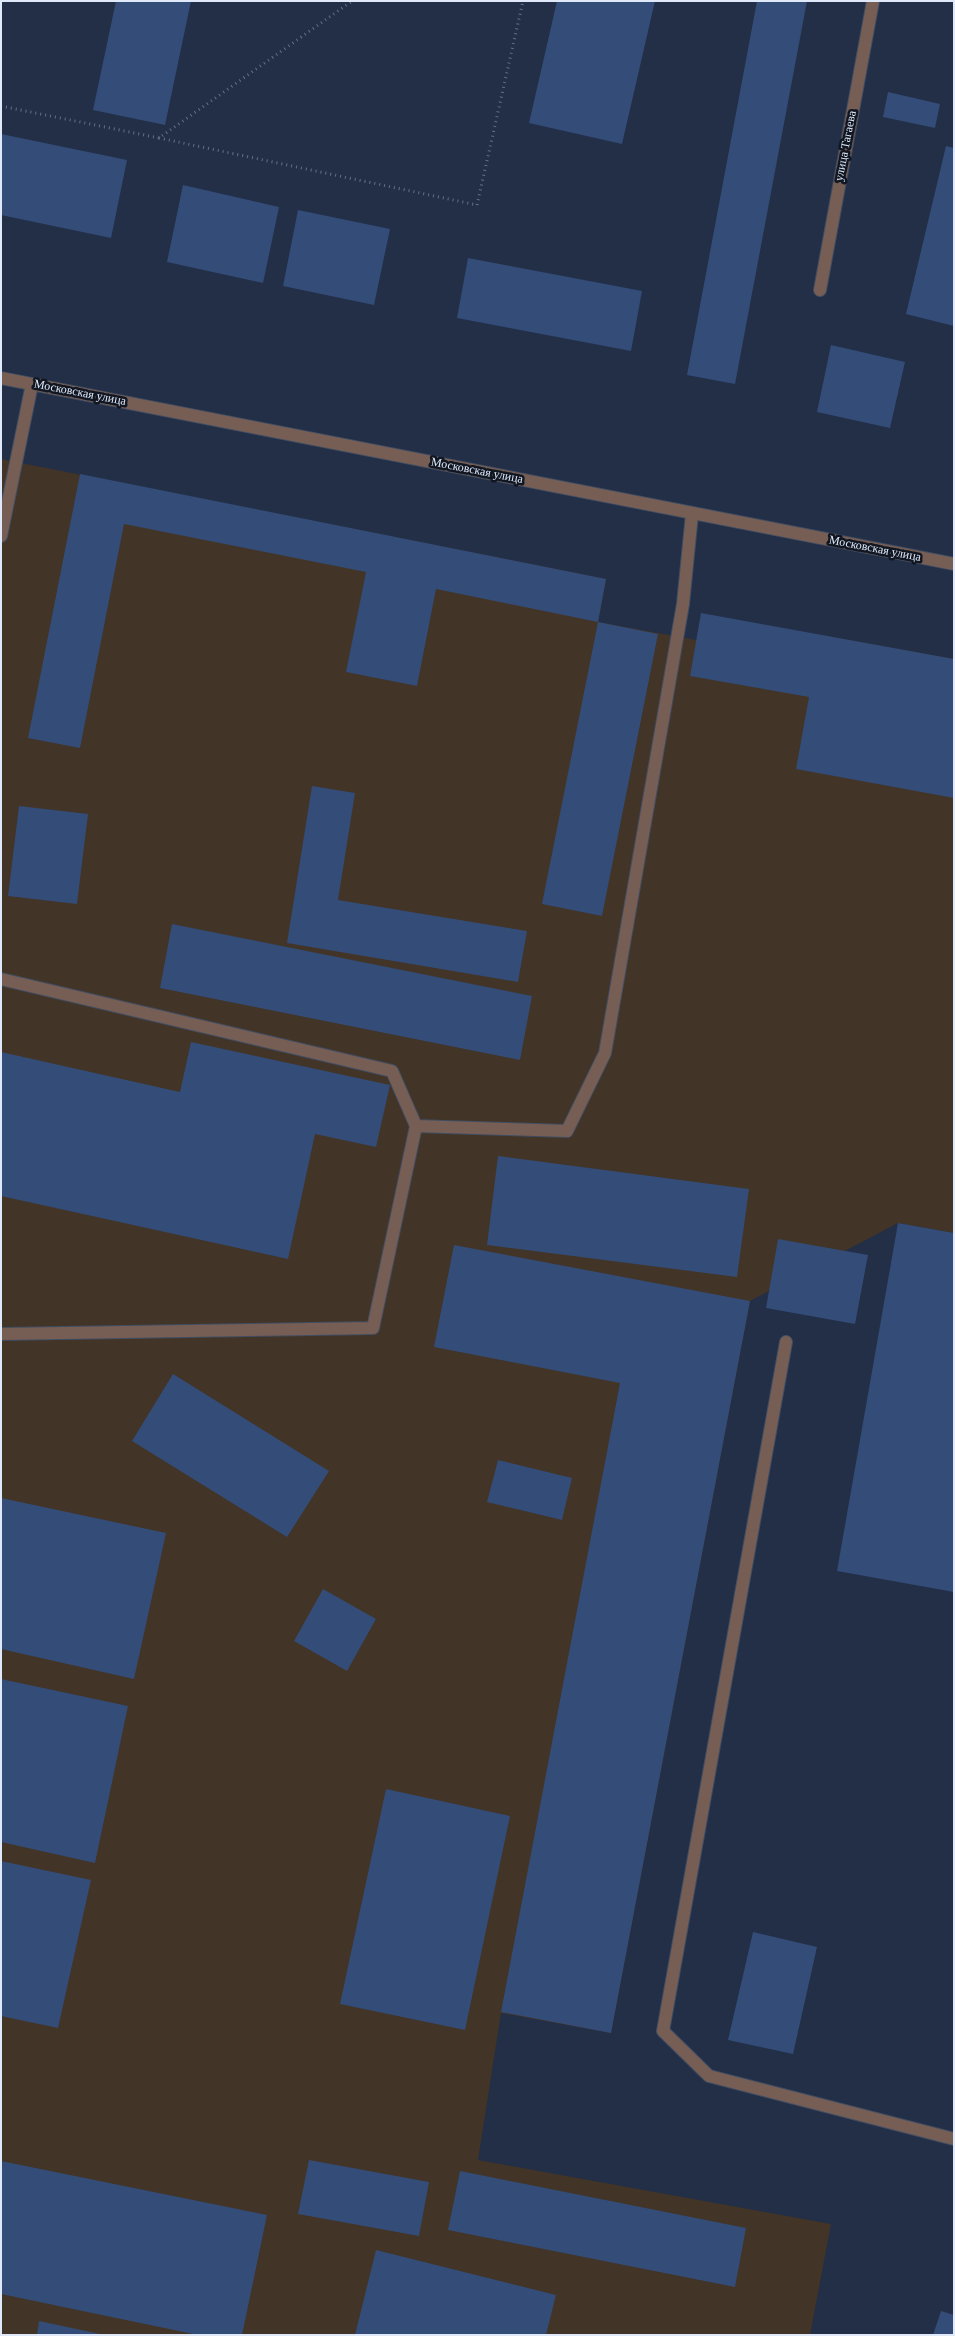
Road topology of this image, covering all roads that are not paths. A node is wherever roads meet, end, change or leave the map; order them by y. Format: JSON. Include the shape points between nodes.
{"nodes":[{"id":1,"x":873,"y":1,"type":"edge"},
{"id":2,"x":820,"y":290,"type":"dead end"},
{"id":3,"x":1,"y":378,"type":"edge"},
{"id":4,"x":32,"y":384,"type":"junction"},
{"id":5,"x":692,"y":514,"type":"junction"},
{"id":6,"x":1,"y":536,"type":"edge"},
{"id":7,"x":954,"y":564,"type":"edge"},
{"id":8,"x":1,"y":979,"type":"edge"},
{"id":9,"x":416,"y":1126,"type":"junction"},
{"id":10,"x":1,"y":1334,"type":"edge"},
{"id":11,"x":786,"y":1342,"type":"dead end"},
{"id":12,"x":954,"y":2139,"type":"edge"}],
"edges":[{"from":1,"to":2,"type":"street","name":"улица Тагаева"},
{"from":3,"to":4,"type":"street","name":"Московская улица"},
{"from":4,"to":5,"type":"street","name":"Московская улица"},
{"from":4,"to":6,"type":"street"},
{"from":5,"to":7,"type":"street","name":"Московская улица"},
{"from":5,"to":9,"type":"street","via":[[683,604],[605,1053],[567,1131]]},
{"from":8,"to":9,"type":"street","via":[[392,1070]]},
{"from":9,"to":10,"type":"street","via":[[373,1328]]},
{"from":11,"to":12,"type":"street","via":[[663,2031],[709,2076]]}]}
